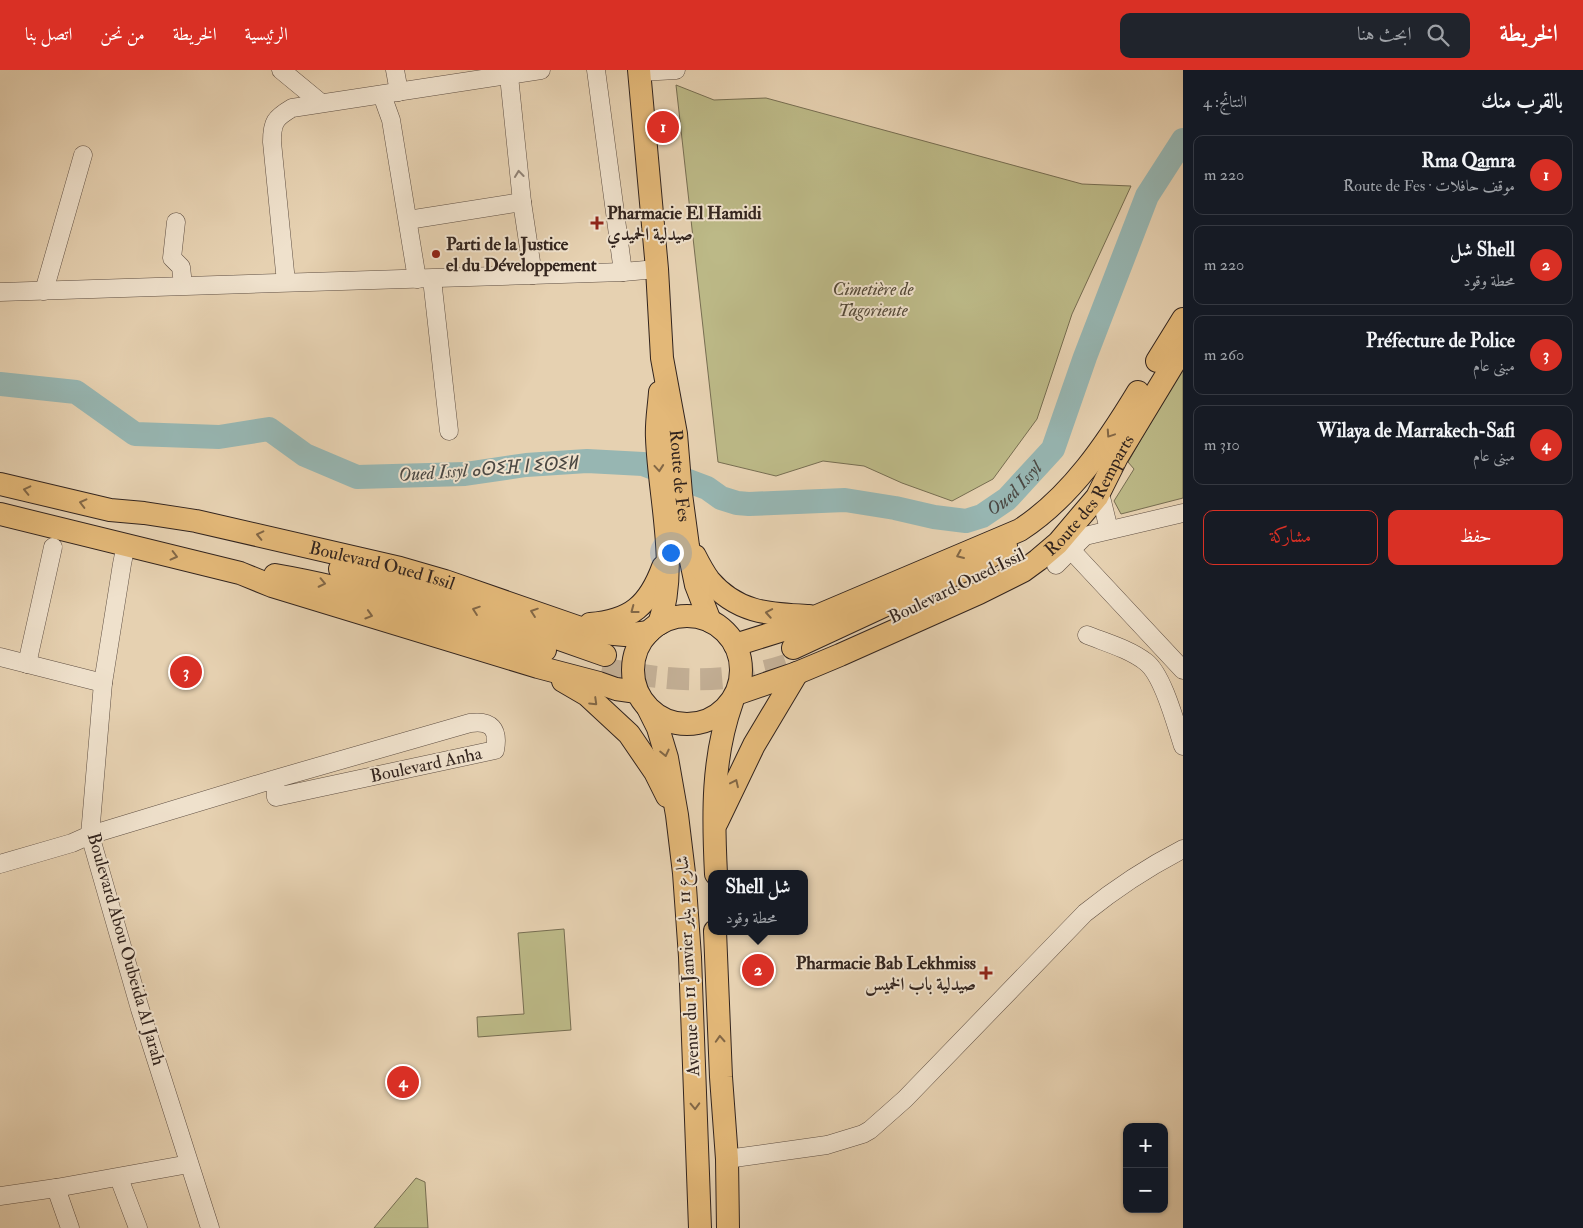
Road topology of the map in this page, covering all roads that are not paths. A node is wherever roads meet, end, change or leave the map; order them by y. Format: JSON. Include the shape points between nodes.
{"nodes":[{"id":1,"x":281,"y":70,"type":"edge"},
{"id":2,"x":395,"y":70,"type":"edge"},
{"id":3,"x":541,"y":70,"type":"edge"},
{"id":4,"x":596,"y":70,"type":"edge"},
{"id":5,"x":676,"y":70,"type":"edge"},
{"id":6,"x":640,"y":71,"type":"edge"},
{"id":7,"x":509,"y":76,"type":"junction"},
{"id":8,"x":455,"y":77,"type":"edge"},
{"id":9,"x":390,"y":93,"type":"junction"},
{"id":10,"x":321,"y":103,"type":"junction"},
{"id":11,"x":83,"y":155,"type":"dead end"},
{"id":12,"x":522,"y":202,"type":"junction"},
{"id":13,"x":408,"y":220,"type":"junction"},
{"id":14,"x":176,"y":222,"type":"dead end"},
{"id":15,"x":657,"y":269,"type":"junction"},
{"id":16,"x":623,"y":272,"type":"junction"},
{"id":17,"x":533,"y":275,"type":"junction"},
{"id":18,"x":425,"y":279,"type":"junction"},
{"id":19,"x":286,"y":282,"type":"junction"},
{"id":20,"x":183,"y":286,"type":"junction"},
{"id":21,"x":44,"y":291,"type":"junction"},
{"id":22,"x":0,"y":292,"type":"edge"},
{"id":23,"x":1183,"y":319,"type":"edge"},
{"id":24,"x":1183,"y":348,"type":"edge"},
{"id":25,"x":449,"y":431,"type":"dead end"},
{"id":26,"x":1117,"y":457,"type":"junction"},
{"id":27,"x":0,"y":484,"type":"edge"},
{"id":28,"x":1096,"y":496,"type":"junction"},
{"id":29,"x":671,"y":497,"type":"junction"},
{"id":30,"x":110,"y":510,"type":"junction"},
{"id":31,"x":1183,"y":513,"type":"edge"},
{"id":32,"x":0,"y":514,"type":"edge"},
{"id":33,"x":1020,"y":530,"type":"junction"},
{"id":34,"x":1109,"y":530,"type":"junction"},
{"id":35,"x":126,"y":544,"type":"junction"},
{"id":36,"x":688,"y":546,"type":"junction"},
{"id":37,"x":53,"y":547,"type":"dead end"},
{"id":38,"x":1072,"y":550,"type":"junction"},
{"id":39,"x":667,"y":554,"type":"junction"},
{"id":40,"x":1056,"y":565,"type":"dead end"},
{"id":41,"x":240,"y":572,"type":"junction"},
{"id":42,"x":818,"y":616,"type":"junction"},
{"id":43,"x":710,"y":621,"type":"junction"},
{"id":44,"x":570,"y":625,"type":"junction"},
{"id":45,"x":654,"y":628,"type":"junction"},
{"id":46,"x":1087,"y":635,"type":"dead end"},
{"id":47,"x":735,"y":645,"type":"junction"},
{"id":48,"x":0,"y":657,"type":"edge"},
{"id":49,"x":795,"y":661,"type":"junction"},
{"id":50,"x":27,"y":664,"type":"junction"},
{"id":51,"x":538,"y":667,"type":"junction"},
{"id":52,"x":1183,"y":670,"type":"edge"},
{"id":53,"x":103,"y":683,"type":"junction"},
{"id":54,"x":734,"y":697,"type":"junction"},
{"id":55,"x":642,"y":700,"type":"junction"},
{"id":56,"x":1183,"y":746,"type":"edge"},
{"id":57,"x":275,"y":779,"type":"junction"},
{"id":58,"x":677,"y":815,"type":"junction"},
{"id":59,"x":715,"y":827,"type":"junction"},
{"id":60,"x":90,"y":835,"type":"junction"},
{"id":61,"x":1183,"y":849,"type":"edge"},
{"id":62,"x":0,"y":864,"type":"edge"},
{"id":63,"x":716,"y":870,"type":"edge"},
{"id":64,"x":716,"y":935,"type":"edge"},
{"id":65,"x":727,"y":1159,"type":"junction"},
{"id":66,"x":189,"y":1164,"type":"junction"},
{"id":67,"x":120,"y":1178,"type":"junction"},
{"id":68,"x":56,"y":1188,"type":"junction"},
{"id":69,"x":0,"y":1196,"type":"edge"},
{"id":70,"x":70,"y":1228,"type":"edge"},
{"id":71,"x":138,"y":1228,"type":"edge"},
{"id":72,"x":210,"y":1228,"type":"edge"},
{"id":73,"x":700,"y":1228,"type":"edge"},
{"id":74,"x":728,"y":1228,"type":"edge"}],
"edges":[{"from":1,"to":10,"type":"street"},
{"from":2,"to":9,"type":"street"},
{"from":3,"to":7,"type":"street"},
{"from":4,"to":16,"type":"street"},
{"from":5,"to":6,"type":"street"},
{"from":6,"to":15,"type":"main road","name":"Route de Fes"},
{"from":7,"to":8,"type":"street"},
{"from":12,"to":7,"type":"street","one_way":true},
{"from":8,"to":9,"type":"street"},
{"from":9,"to":10,"type":"street"},
{"from":9,"to":13,"type":"street","via":[[391,120]]},
{"from":10,"to":19,"type":"street","via":[[292,108],[274,123],[272,142]]},
{"from":11,"to":21,"type":"street"},
{"from":12,"to":13,"type":"street"},
{"from":12,"to":17,"type":"street"},
{"from":13,"to":18,"type":"street"},
{"from":14,"to":20,"type":"street","via":[[172,258],[181,267]]},
{"from":15,"to":16,"type":"street"},
{"from":15,"to":29,"type":"main road","name":"Route de Fes"},
{"from":16,"to":17,"type":"street"},
{"from":17,"to":18,"type":"street"},
{"from":18,"to":19,"type":"street"},
{"from":18,"to":25,"type":"street"},
{"from":19,"to":20,"type":"street"},
{"from":20,"to":21,"type":"street"},
{"from":21,"to":22,"type":"street"},
{"from":23,"to":33,"type":"main road","name":"Route des Remparts","one_way":true,"via":[[1130,406],[1087,467],[1048,508]]},
{"from":24,"to":26,"type":"main road","name":"Route des Remparts"},
{"from":26,"to":28,"type":"main road","name":"Route des Remparts"},
{"from":26,"to":49,"type":"main road","name":"Boulevard Oued Issil","via":[[1061,522],[1028,553],[979,579]]},
{"from":30,"to":27,"type":"main road","name":"Boulevard Oued Issil","one_way":true},
{"from":28,"to":34,"type":"street","via":[[1102,501]]},
{"from":28,"to":49,"type":"main road","name":"Route des Remparts","via":[[1058,543],[1023,571],[978,593]]},
{"from":29,"to":36,"type":"main road","name":"Route de Fes"},
{"from":29,"to":39,"type":"main road","name":"Route de Fes"},
{"from":41,"to":30,"type":"main road","name":"Boulevard Oued Issil","one_way":true,"via":[[276,574],[324,583],[604,661],[464,605],[389,582],[151,528]]},
{"from":44,"to":30,"type":"main road","name":"Boulevard Oued Issil","one_way":true,"via":[[400,568],[196,522]]},
{"from":31,"to":34,"type":"street"},
{"from":32,"to":35,"type":"main road","name":"Boulevard Oued Issil"},
{"from":33,"to":42,"type":"main road","name":"Route des Remparts","one_way":true},
{"from":33,"to":49,"type":"main road","name":"Boulevard Oued Issil","via":[[1003,549],[979,564],[906,596]]},
{"from":34,"to":38,"type":"street","via":[[1085,536]]},
{"from":35,"to":41,"type":"main road","name":"Boulevard Oued Issil","one_way":true},
{"from":35,"to":53,"type":"street","name":"Boulevard Abou Oubeida Al Jarah"},
{"from":42,"to":36,"type":"main road","one_way":true,"via":[[776,614],[752,610],[734,602],[708,578]]},
{"from":36,"to":43,"type":"main road","name":"Route de Fes","via":[[696,585]]},
{"from":37,"to":50,"type":"street"},
{"from":38,"to":40,"type":"street"},
{"from":38,"to":52,"type":"street"},
{"from":39,"to":44,"type":"main road","one_way":true,"via":[[652,592],[644,603],[612,622]]},
{"from":39,"to":45,"type":"main road","name":"Route de Fes","via":[[664,609]]},
{"from":41,"to":51,"type":"main road","name":"Boulevard Oued Issil","one_way":true,"via":[[272,586]]},
{"from":42,"to":47,"type":"main road","name":"Route des Remparts"},
{"from":43,"to":45,"type":"main road","via":[[682,616]]},
{"from":43,"to":47,"type":"main road","via":[[723,630]]},
{"from":44,"to":45,"type":"main road","name":"Boulevard Oued Issil","via":[[592,632],[625,635]]},
{"from":45,"to":55,"type":"main road","via":[[638,646],[634,661],[633,677]]},
{"from":46,"to":56,"type":"street","via":[[1118,647],[1153,669]]},
{"from":47,"to":54,"type":"main road","via":[[741,670]]},
{"from":48,"to":50,"type":"street"},
{"from":49,"to":54,"type":"main road","name":"Route des Remparts"},
{"from":59,"to":49,"type":"main road","one_way":true},
{"from":50,"to":53,"type":"street"},
{"from":51,"to":55,"type":"main road","name":"Boulevard Oued Issil","via":[[600,683]]},
{"from":51,"to":58,"type":"main road","one_way":true,"via":[[587,695],[629,734],[655,772]]},
{"from":53,"to":60,"type":"street","name":"Boulevard Abou Oubeida Al Jarah"},
{"from":54,"to":55,"type":"main road","via":[[715,717],[690,725],[666,721],[655,715]]},
{"from":54,"to":59,"type":"main road","name":"Avenue du 11 Janvier شارع 11 يناير","via":[[722,732],[716,770]]},
{"from":55,"to":58,"type":"main road","name":"Avenue du 11 Janvier شارع 11 يناير","one_way":true,"via":[[663,741]]},
{"from":57,"to":57,"type":"street","name":"Boulevard Anha","via":[[276,796],[495,750],[496,735],[487,723],[470,723]]},
{"from":57,"to":60,"type":"street","name":"Boulevard Anha"},
{"from":58,"to":73,"type":"main road","name":"Avenue du 11 Janvier شارع 11 يناير","one_way":true,"via":[[690,957]]},
{"from":59,"to":63,"type":"main road","name":"Avenue du 11 Janvier شارع 11 يناير"},
{"from":60,"to":62,"type":"street","name":"Boulevard Anha"},
{"from":60,"to":66,"type":"street","name":"Boulevard Abou Oubeida Al Jarah"},
{"from":61,"to":65,"type":"street","via":[[1111,892],[1085,913],[905,1099],[870,1130],[827,1145]]},
{"from":65,"to":64,"type":"main road","name":"Avenue du 11 Janvier شارع 11 يناير","one_way":true},
{"from":65,"to":74,"type":"main road","name":"Avenue du 11 Janvier شارع 11 يناير"},
{"from":66,"to":67,"type":"street"},
{"from":66,"to":72,"type":"street","name":"Boulevard Abou Oubeida Al Jarah"},
{"from":67,"to":68,"type":"street"},
{"from":67,"to":71,"type":"street"},
{"from":68,"to":69,"type":"street"},
{"from":68,"to":70,"type":"street"}]}
